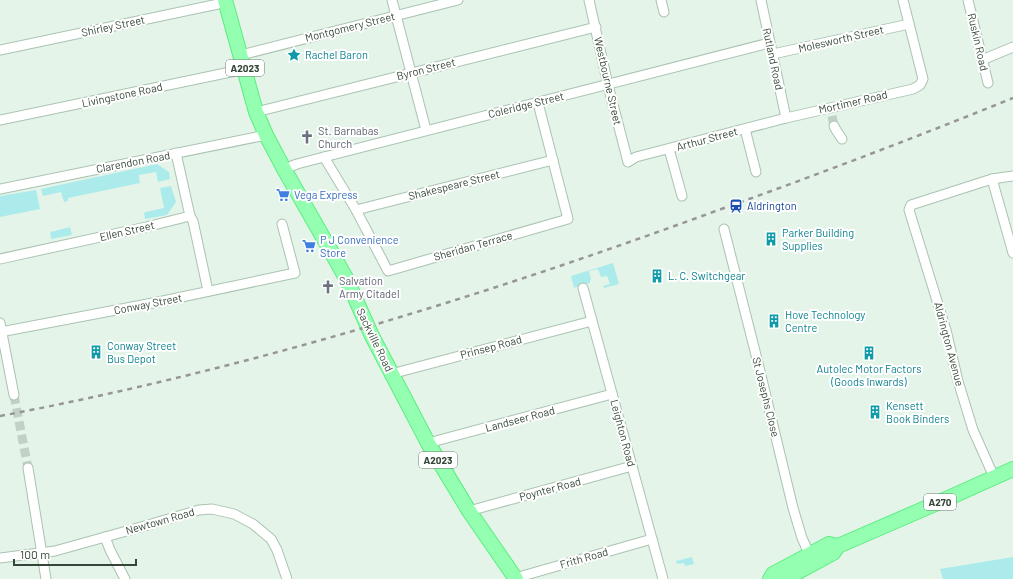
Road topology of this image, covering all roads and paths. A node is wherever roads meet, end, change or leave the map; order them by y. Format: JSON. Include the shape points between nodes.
{"nodes":[{"id":1,"x":225,"y":0,"type":"edge"},
{"id":2,"x":392,"y":0,"type":"edge"},
{"id":3,"x":458,"y":0,"type":"edge"},
{"id":4,"x":589,"y":0,"type":"edge"},
{"id":5,"x":661,"y":0,"type":"edge"},
{"id":6,"x":761,"y":0,"type":"edge"},
{"id":7,"x":903,"y":0,"type":"edge"},
{"id":8,"x":968,"y":0,"type":"edge"},
{"id":9,"x":664,"y":12,"type":"dead end"},
{"id":10,"x":396,"y":16,"type":"junction"},
{"id":11,"x":909,"y":24,"type":"junction"},
{"id":12,"x":596,"y":27,"type":"junction"},
{"id":13,"x":769,"y":43,"type":"junction"},
{"id":14,"x":1013,"y":47,"type":"edge"},
{"id":15,"x":0,"y":50,"type":"edge"},
{"id":16,"x":773,"y":54,"type":"junction"},
{"id":17,"x":241,"y":55,"type":"junction"},
{"id":18,"x":982,"y":60,"type":"junction"},
{"id":19,"x":245,"y":69,"type":"junction"},
{"id":20,"x":411,"y":73,"type":"junction"},
{"id":21,"x":608,"y":84,"type":"junction"},
{"id":22,"x":988,"y":84,"type":"dead end"},
{"id":23,"x":538,"y":103,"type":"junction"},
{"id":24,"x":256,"y":112,"type":"junction"},
{"id":25,"x":786,"y":118,"type":"junction"},
{"id":26,"x":0,"y":120,"type":"edge"},
{"id":27,"x":834,"y":126,"type":"tunnel mouth"},
{"id":28,"x":745,"y":129,"type":"junction"},
{"id":29,"x":426,"y":130,"type":"junction"},
{"id":30,"x":266,"y":135,"type":"junction"},
{"id":31,"x":842,"y":140,"type":"dead end"},
{"id":32,"x":669,"y":149,"type":"junction"},
{"id":33,"x":176,"y":153,"type":"junction"},
{"id":34,"x":324,"y":157,"type":"junction"},
{"id":35,"x":553,"y":160,"type":"junction"},
{"id":36,"x":628,"y":162,"type":"joint"},
{"id":37,"x":284,"y":169,"type":"junction"},
{"id":38,"x":756,"y":172,"type":"dead end"},
{"id":39,"x":1013,"y":176,"type":"edge"},
{"id":40,"x":992,"y":179,"type":"junction"},
{"id":41,"x":0,"y":189,"type":"edge"},
{"id":42,"x":682,"y":196,"type":"dead end"},
{"id":43,"x":356,"y":210,"type":"junction"},
{"id":44,"x":190,"y":216,"type":"junction"},
{"id":45,"x":282,"y":224,"type":"dead end"},
{"id":46,"x":724,"y":229,"type":"dead end"},
{"id":47,"x":1013,"y":253,"type":"edge"},
{"id":48,"x":0,"y":259,"type":"edge"},
{"id":49,"x":583,"y":288,"type":"dead end"},
{"id":50,"x":208,"y":291,"type":"junction"},
{"id":51,"x":592,"y":321,"type":"junction"},
{"id":52,"x":1,"y":329,"type":"edge"},
{"id":53,"x":391,"y":374,"type":"junction"},
{"id":54,"x":612,"y":394,"type":"junction"},
{"id":55,"x":14,"y":395,"type":"tunnel mouth"},
{"id":56,"x":428,"y":443,"type":"junction"},
{"id":57,"x":632,"y":466,"type":"junction"},
{"id":58,"x":28,"y":468,"type":"tunnel mouth"},
{"id":59,"x":1013,"y":469,"type":"edge"},
{"id":60,"x":994,"y":478,"type":"junction"},
{"id":61,"x":469,"y":511,"type":"junction"},
{"id":62,"x":105,"y":537,"type":"junction"},
{"id":63,"x":652,"y":539,"type":"junction"},
{"id":64,"x":42,"y":554,"type":"junction"},
{"id":65,"x":0,"y":558,"type":"edge"},
{"id":66,"x":811,"y":559,"type":"junction"},
{"id":67,"x":516,"y":578,"type":"edge"},
{"id":68,"x":46,"y":579,"type":"edge"},
{"id":69,"x":125,"y":579,"type":"edge"},
{"id":70,"x":287,"y":579,"type":"edge"},
{"id":71,"x":663,"y":579,"type":"edge"},
{"id":72,"x":770,"y":579,"type":"edge"},
{"id":73,"x":785,"y":579,"type":"edge"}],
"edges":[{"from":1,"to":15,"type":"street","name":"Shirley Street","via":[[218,4]]},
{"from":1,"to":17,"type":"main road","name":"Sackville Road","number":"A2023"},
{"from":2,"to":10,"type":"street"},
{"from":3,"to":10,"type":"street","name":"Montgomery Street"},
{"from":4,"to":12,"type":"street","name":"Westbourne Street"},
{"from":5,"to":9,"type":"street"},
{"from":6,"to":13,"type":"street","name":"Rutland Road"},
{"from":7,"to":11,"type":"street"},
{"from":8,"to":18,"type":"street","name":"Ruskin Road"},
{"from":10,"to":17,"type":"street","name":"Montgomery Street"},
{"from":10,"to":20,"type":"street"},
{"from":11,"to":16,"type":"street","name":"Molesworth Street"},
{"from":11,"to":25,"type":"street","name":"Mortimer Road","via":[[923,79],[920,85],[831,112]]},
{"from":12,"to":20,"type":"street","name":"Byron Street"},
{"from":12,"to":21,"type":"street","name":"Westbourne Street"},
{"from":13,"to":16,"type":"street","name":"Rutland Road"},
{"from":13,"to":21,"type":"street","name":"Coleridge Street"},
{"from":14,"to":18,"type":"street"},
{"from":16,"to":25,"type":"street","name":"Rutland Road"},
{"from":17,"to":19,"type":"main road","name":"Sackville Road","number":"A2023"},
{"from":18,"to":22,"type":"street","name":"Ruskin Road"},
{"from":19,"to":24,"type":"main road","name":"Sackville Road","number":"A2023"},
{"from":19,"to":26,"type":"street","name":"Livingstone Road"},
{"from":20,"to":24,"type":"street","name":"Byron Street"},
{"from":20,"to":29,"type":"street"},
{"from":21,"to":23,"type":"street","name":"Coleridge Street"},
{"from":21,"to":36,"type":"street","name":"Westbourne Street"},
{"from":23,"to":29,"type":"street","name":"Coleridge Street"},
{"from":23,"to":35,"type":"street","name":"Sheridan Terrace"},
{"from":24,"to":30,"type":"main road","name":"Sackville Road","number":"A2023"},
{"from":25,"to":28,"type":"street","name":"Arthur Street"},
{"from":27,"to":31,"type":"street"},
{"from":28,"to":32,"type":"street","name":"Arthur Street"},
{"from":28,"to":38,"type":"street"},
{"from":29,"to":34,"type":"street","name":"Coleridge Street"},
{"from":30,"to":33,"type":"street","name":"Clarendon Road"},
{"from":30,"to":37,"type":"main road","name":"Sackville Road","number":"A2023"},
{"from":32,"to":36,"type":"street","name":"Arthur Street","via":[[636,157]]},
{"from":32,"to":42,"type":"street"},
{"from":33,"to":41,"type":"street","name":"Clarendon Road"},
{"from":33,"to":44,"type":"street"},
{"from":34,"to":37,"type":"street","name":"Coleridge Street"},
{"from":34,"to":43,"type":"street","name":"Sheridan Terrace"},
{"from":35,"to":43,"type":"street","name":"Shakespeare Street"},
{"from":35,"to":43,"type":"street","name":"Sheridan Terrace","via":[[568,219],[388,271]]},
{"from":37,"to":53,"type":"main road","name":"Sackville Road","number":"A2023","via":[[332,253]]},
{"from":39,"to":40,"type":"street"},
{"from":40,"to":47,"type":"street"},
{"from":40,"to":60,"type":"street","name":"Aldrington Avenue","via":[[911,206],[909,210],[946,330],[973,430]]},
{"from":44,"to":48,"type":"street","name":"Ellen Street"},
{"from":44,"to":50,"type":"street"},
{"from":45,"to":50,"type":"street","name":"Conway Street","via":[[295,273]]},
{"from":46,"to":66,"type":"street","name":"St Josephs Close","via":[[790,496]]},
{"from":49,"to":51,"type":"street","name":"Leighton Road"},
{"from":50,"to":52,"type":"street","name":"Conway Street"},
{"from":51,"to":53,"type":"street","name":"Prinsep Road"},
{"from":51,"to":54,"type":"street","name":"Leighton Road"},
{"from":52,"to":55,"type":"street"},
{"from":53,"to":56,"type":"main road","name":"Sackville Road","number":"A2023"},
{"from":54,"to":56,"type":"street","name":"Landseer Road"},
{"from":54,"to":57,"type":"street","name":"Leighton Road"},
{"from":56,"to":61,"type":"main road","name":"Sackville Road","number":"A2023"},
{"from":57,"to":61,"type":"street","name":"Poynter Road"},
{"from":57,"to":63,"type":"street","name":"Leighton Road"},
{"from":58,"to":64,"type":"street"},
{"from":59,"to":60,"type":"main road","number":"A270"},
{"from":60,"to":66,"type":"main road","number":"A270","via":[[838,546],[829,544]]},
{"from":61,"to":67,"type":"main road","name":"Sackville Road","number":"A2023"},
{"from":62,"to":64,"type":"street","name":"Newtown Road"},
{"from":62,"to":69,"type":"street"},
{"from":62,"to":70,"type":"street","name":"Newtown Road","via":[[199,510],[212,509],[234,514],[271,539]]},
{"from":63,"to":67,"type":"street","name":"Frith Road"},
{"from":63,"to":71,"type":"street","name":"Leighton Road"},
{"from":64,"to":65,"type":"street","name":"Newtown Road"},
{"from":64,"to":68,"type":"street"},
{"from":66,"to":72,"type":"main road","number":"A270","via":[[773,574]]},
{"from":66,"to":73,"type":"main road","number":"A270"}]}
